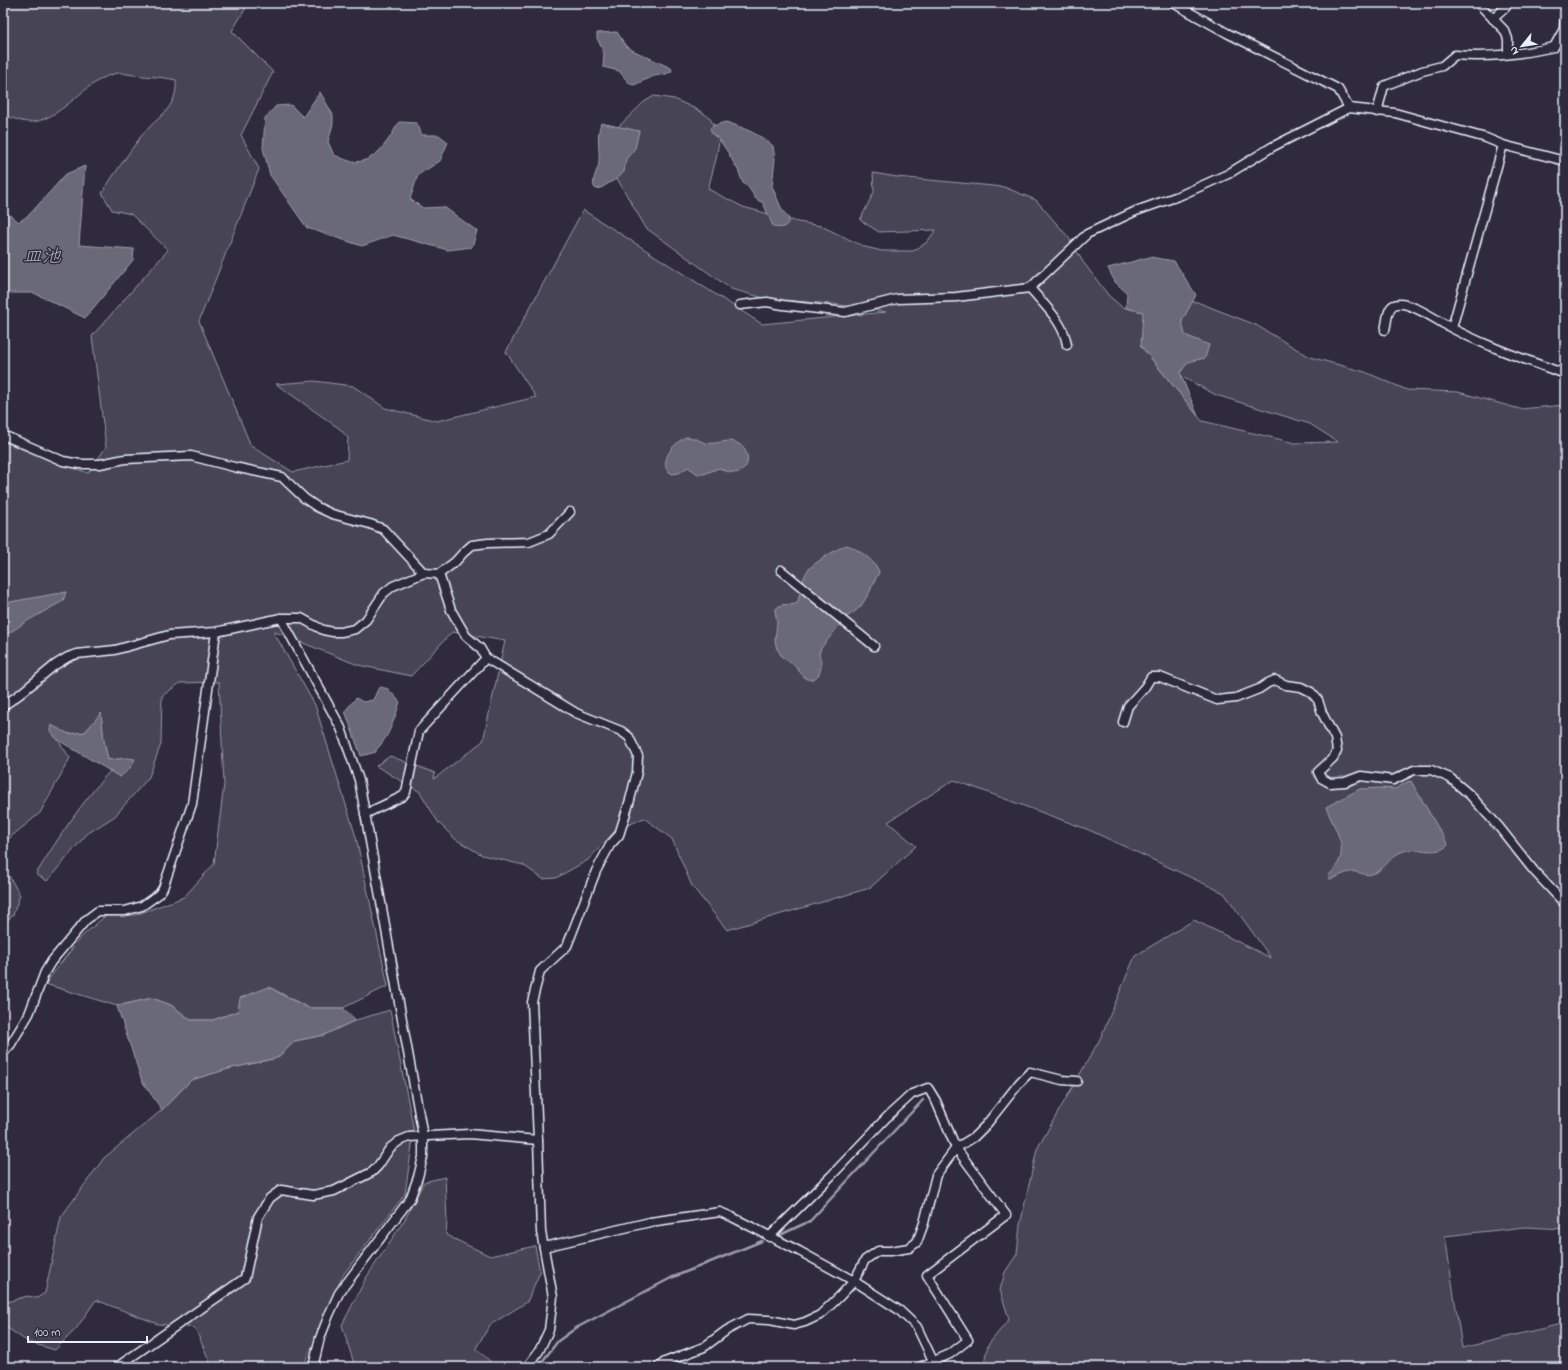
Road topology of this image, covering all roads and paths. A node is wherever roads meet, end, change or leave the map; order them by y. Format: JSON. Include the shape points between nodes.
{"nodes":[{"id":1,"x":1173,"y":3,"type":"edge"},
{"id":2,"x":1478,"y":3,"type":"edge"},
{"id":3,"x":1564,"y":3,"type":"edge"},
{"id":4,"x":1506,"y":7,"type":"dead end"},
{"id":5,"x":1565,"y":12,"type":"edge"},
{"id":6,"x":1493,"y":19,"type":"junction"},
{"id":7,"x":1508,"y":54,"type":"junction"},
{"id":8,"x":1349,"y":108,"type":"junction"},
{"id":9,"x":1377,"y":112,"type":"junction"},
{"id":10,"x":1503,"y":146,"type":"junction"},
{"id":11,"x":1565,"y":161,"type":"edge"},
{"id":12,"x":1030,"y":288,"type":"junction"},
{"id":13,"x":740,"y":305,"type":"dead end"},
{"id":14,"x":1452,"y":328,"type":"junction"},
{"id":15,"x":1385,"y":330,"type":"dead end"},
{"id":16,"x":1067,"y":345,"type":"dead end"},
{"id":17,"x":1565,"y":374,"type":"edge"},
{"id":18,"x":3,"y":436,"type":"edge"},
{"id":19,"x":570,"y":512,"type":"dead end"},
{"id":20,"x":781,"y":570,"type":"dead end"},
{"id":21,"x":424,"y":573,"type":"junction"},
{"id":22,"x":438,"y":574,"type":"junction"},
{"id":23,"x":281,"y":618,"type":"junction"},
{"id":24,"x":216,"y":632,"type":"junction"},
{"id":25,"x":874,"y":646,"type":"dead end"},
{"id":26,"x":486,"y":658,"type":"junction"},
{"id":27,"x":3,"y":706,"type":"edge"},
{"id":28,"x":1123,"y":722,"type":"dead end"},
{"id":29,"x":365,"y":814,"type":"junction"},
{"id":30,"x":1565,"y":904,"type":"edge"},
{"id":31,"x":3,"y":1052,"type":"edge"},
{"id":32,"x":1076,"y":1082,"type":"dead end"},
{"id":33,"x":423,"y":1136,"type":"junction"},
{"id":34,"x":538,"y":1140,"type":"junction"},
{"id":35,"x":956,"y":1148,"type":"junction"},
{"id":36,"x":769,"y":1237,"type":"junction"},
{"id":37,"x":544,"y":1247,"type":"junction"},
{"id":38,"x":854,"y":1281,"type":"junction"},
{"id":39,"x":935,"y":1364,"type":"edge"},
{"id":40,"x":117,"y":1367,"type":"edge"},
{"id":41,"x":313,"y":1367,"type":"edge"},
{"id":42,"x":528,"y":1367,"type":"edge"},
{"id":43,"x":658,"y":1367,"type":"edge"},
{"id":44,"x":920,"y":1367,"type":"edge"}],
"edges":[{"from":1,"to":8,"type":"street","via":[[1227,34],[1338,89]]},
{"from":2,"to":6,"type":"street"},
{"from":3,"to":5,"type":"street"},
{"from":4,"to":6,"type":"street"},
{"from":5,"to":7,"type":"street","via":[[1564,29],[1554,47]]},
{"from":6,"to":7,"type":"street","via":[[1505,31]]},
{"from":7,"to":9,"type":"street","via":[[1454,56],[1442,66],[1384,86]]},
{"from":8,"to":9,"type":"street"},
{"from":8,"to":12,"type":"street","via":[[1272,147],[1228,174],[1087,234]]},
{"from":9,"to":10,"type":"street","via":[[1395,113],[1486,138]]},
{"from":10,"to":11,"type":"street"},
{"from":10,"to":14,"type":"street"},
{"from":12,"to":13,"type":"street","via":[[956,297],[897,299],[845,312],[767,302]]},
{"from":12,"to":16,"type":"street","via":[[1058,322],[1066,335]]},
{"from":14,"to":15,"type":"street","via":[[1418,309],[1401,303],[1389,309]]},
{"from":14,"to":17,"type":"street"},
{"from":18,"to":21,"type":"street","via":[[63,461],[80,464],[191,456],[282,477],[317,507],[384,529]]},
{"from":19,"to":22,"type":"street","via":[[549,534],[529,542],[472,545]]},
{"from":20,"to":25,"type":"street"},
{"from":21,"to":22,"type":"street"},
{"from":21,"to":23,"type":"street","via":[[393,586],[384,593],[366,620],[355,628],[333,632],[322,630],[301,618]]},
{"from":22,"to":26,"type":"street","via":[[450,610],[466,636],[480,648]]},
{"from":23,"to":24,"type":"street"},
{"from":23,"to":29,"type":"street","via":[[341,728],[359,780]]},
{"from":24,"to":27,"type":"street","via":[[169,635],[116,650],[68,657]]},
{"from":24,"to":31,"type":"street","via":[[192,804],[163,888],[142,906],[125,911],[98,911],[86,920],[51,962],[29,1014],[11,1044]]},
{"from":26,"to":29,"type":"street","via":[[419,731],[403,796]]},
{"from":26,"to":34,"type":"street","via":[[576,713],[621,731],[629,737],[638,756],[630,800],[619,835],[610,845],[596,871],[567,946],[540,971],[533,993]]},
{"from":28,"to":30,"type":"street","via":[[1128,706],[1151,677],[1160,677],[1218,700],[1236,698],[1275,680],[1301,687],[1311,692],[1318,700],[1335,738],[1337,751],[1318,772],[1321,778],[1330,783],[1345,782],[1361,776],[1393,780],[1414,770],[1431,770],[1450,778],[1470,795]]},
{"from":29,"to":33,"type":"street"},
{"from":32,"to":35,"type":"street","via":[[1030,1072],[986,1125]]},
{"from":33,"to":34,"type":"street","via":[[469,1134]]},
{"from":33,"to":40,"type":"street","via":[[399,1140],[372,1172],[334,1191],[313,1195],[281,1190],[270,1198],[258,1217],[245,1278]]},
{"from":33,"to":41,"type":"street","via":[[423,1156],[410,1199],[339,1293],[320,1338]]},
{"from":34,"to":37,"type":"street","via":[[541,1232]]},
{"from":35,"to":36,"type":"street","via":[[928,1088],[912,1094]]},
{"from":35,"to":38,"type":"street","via":[[936,1175],[924,1223],[916,1242],[909,1248],[878,1251],[865,1260]]},
{"from":35,"to":39,"type":"street","via":[[1006,1215],[926,1275],[968,1340]]},
{"from":36,"to":37,"type":"street","via":[[720,1212],[650,1222]]},
{"from":36,"to":38,"type":"street"},
{"from":37,"to":42,"type":"street","via":[[553,1297],[549,1330]]},
{"from":38,"to":39,"type":"street","via":[[898,1310],[917,1327]]},
{"from":38,"to":43,"type":"street","via":[[820,1315],[805,1322],[794,1325],[748,1319],[726,1330],[704,1347]]},
{"from":39,"to":44,"type":"street"}]}
